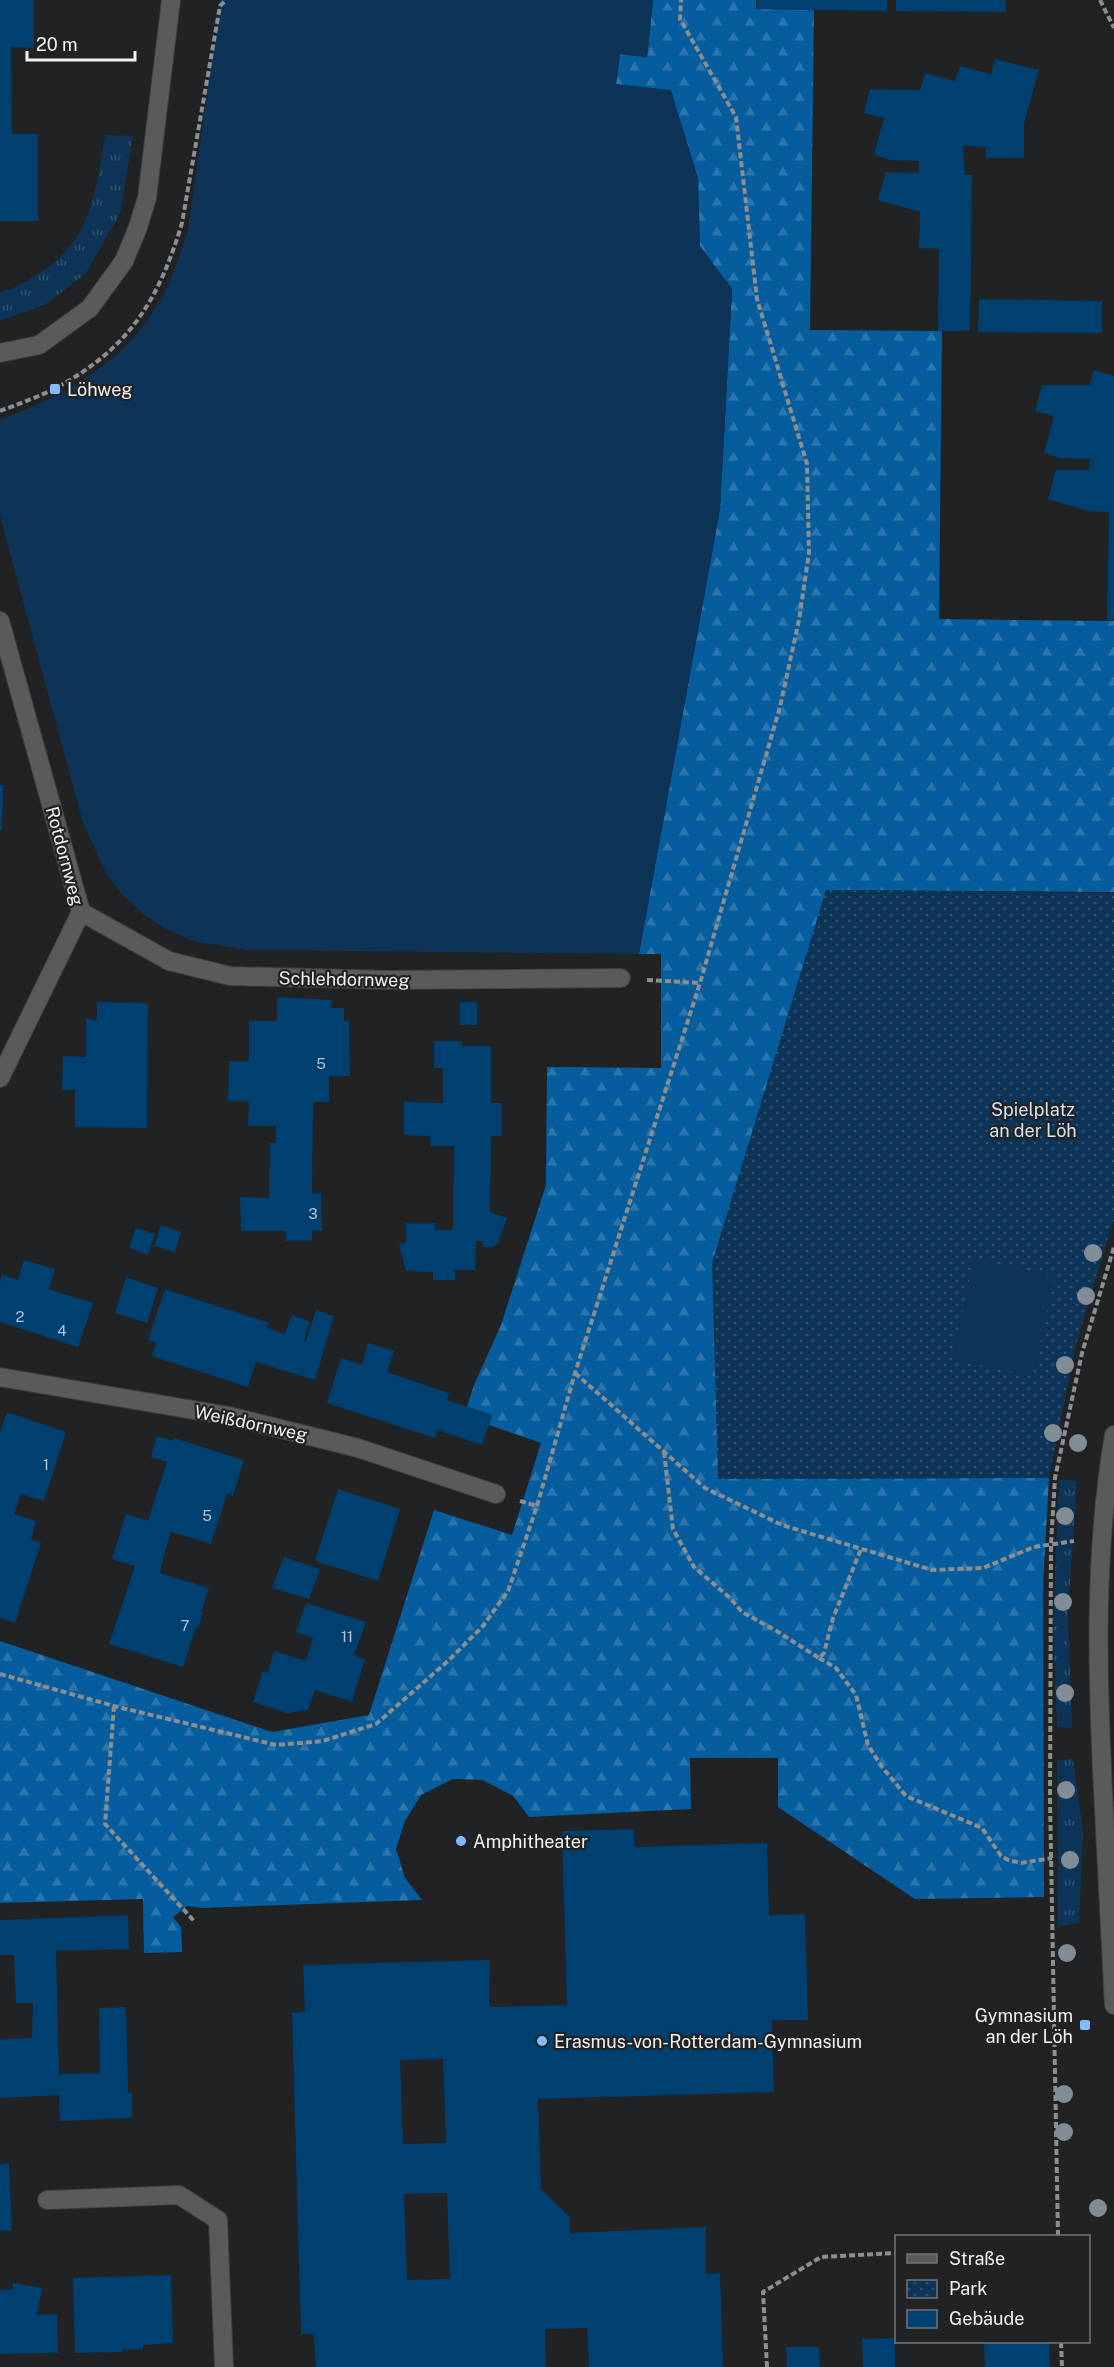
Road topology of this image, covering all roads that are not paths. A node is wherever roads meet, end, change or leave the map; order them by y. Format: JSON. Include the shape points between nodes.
{"nodes":[{"id":1,"x":171,"y":0,"type":"edge"},
{"id":2,"x":0,"y":353,"type":"edge"},
{"id":3,"x":0,"y":621,"type":"edge"},
{"id":4,"x":81,"y":912,"type":"junction"},
{"id":5,"x":621,"y":978,"type":"road end"},
{"id":6,"x":0,"y":1078,"type":"edge"},
{"id":7,"x":0,"y":1377,"type":"edge"},
{"id":8,"x":1114,"y":1435,"type":"edge"},
{"id":9,"x":496,"y":1494,"type":"dead end"},
{"id":10,"x":1106,"y":1597,"type":"edge"},
{"id":11,"x":1114,"y":2005,"type":"edge"},
{"id":12,"x":47,"y":2200,"type":"dead end"},
{"id":13,"x":224,"y":2367,"type":"edge"}],
"edges":[{"from":1,"to":2,"type":"street","via":[[147,198],[124,261],[90,308],[39,345]]},
{"from":3,"to":4,"type":"street","name":"Rotdornweg"},
{"from":4,"to":5,"type":"street","name":"Schlehdornweg","via":[[169,961],[231,976],[390,980]]},
{"from":4,"to":6,"type":"street","name":"Rotdornweg"},
{"from":7,"to":9,"type":"street","name":"Weißdornweg","via":[[229,1416],[358,1448]]},
{"from":8,"to":10,"type":"street","via":[[1101,1538]]},
{"from":10,"to":11,"type":"street","via":[[1100,1724]]},
{"from":12,"to":13,"type":"street","via":[[180,2195],[218,2220]]}]}
